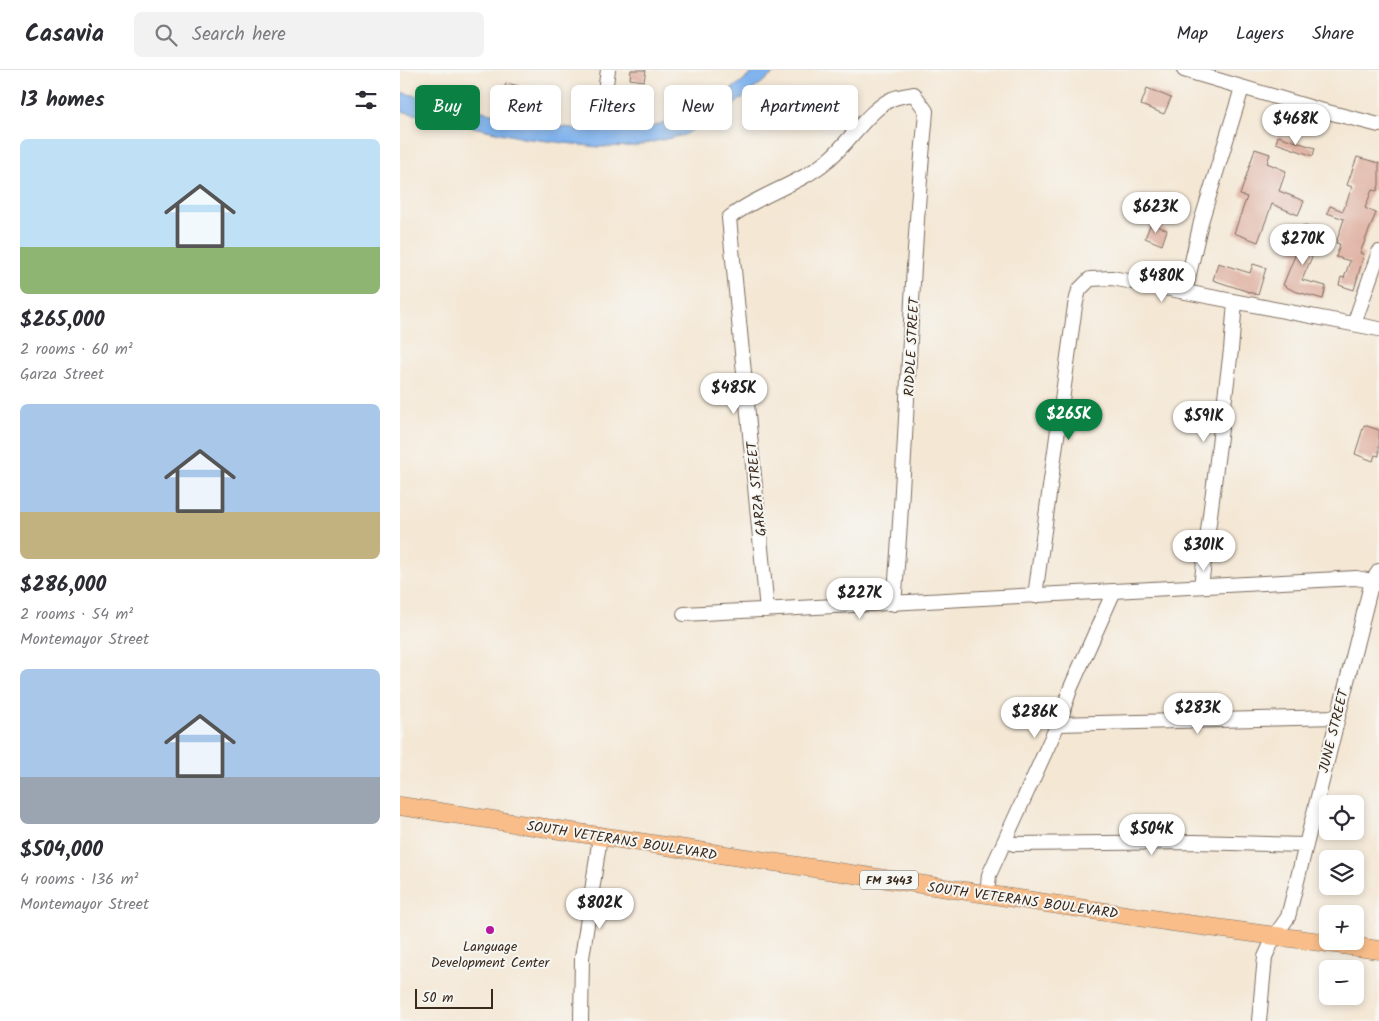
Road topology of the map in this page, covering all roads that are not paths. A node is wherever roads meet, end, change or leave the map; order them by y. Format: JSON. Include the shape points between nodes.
{"nodes":[{"id":1,"x":608,"y":70,"type":"edge"},
{"id":2,"x":1184,"y":70,"type":"edge"},
{"id":3,"x":606,"y":84,"type":"dead end"},
{"id":4,"x":1242,"y":88,"type":"junction"},
{"id":5,"x":1379,"y":125,"type":"edge"},
{"id":6,"x":729,"y":218,"type":"joint"},
{"id":7,"x":1379,"y":252,"type":"edge"},
{"id":8,"x":1184,"y":292,"type":"junction"},
{"id":9,"x":1235,"y":302,"type":"junction"},
{"id":10,"x":1354,"y":324,"type":"junction"},
{"id":11,"x":1379,"y":329,"type":"edge"},
{"id":12,"x":1377,"y":579,"type":"edge"},
{"id":13,"x":1201,"y":586,"type":"junction"},
{"id":14,"x":1114,"y":591,"type":"junction"},
{"id":15,"x":1035,"y":596,"type":"junction"},
{"id":16,"x":894,"y":604,"type":"junction"},
{"id":17,"x":767,"y":610,"type":"junction"},
{"id":18,"x":684,"y":614,"type":"dead end"},
{"id":19,"x":1337,"y":717,"type":"junction"},
{"id":20,"x":1058,"y":724,"type":"junction"},
{"id":21,"x":400,"y":806,"type":"edge"},
{"id":22,"x":600,"y":837,"type":"junction"},
{"id":23,"x":1006,"y":841,"type":"junction"},
{"id":24,"x":1305,"y":845,"type":"junction"},
{"id":25,"x":987,"y":894,"type":"junction"},
{"id":26,"x":1274,"y":937,"type":"junction"},
{"id":27,"x":1379,"y":950,"type":"edge"},
{"id":28,"x":581,"y":1021,"type":"edge"},
{"id":29,"x":1259,"y":1021,"type":"edge"}],
"edges":[{"from":1,"to":3,"type":"street"},
{"from":2,"to":4,"type":"street"},
{"from":4,"to":5,"type":"street"},
{"from":4,"to":8,"type":"street","via":[[1201,222]]},
{"from":6,"to":16,"type":"street","name":"RIDDLE STREET","via":[[741,208],[828,161],[892,98],[914,94],[926,111]]},
{"from":6,"to":17,"type":"street","name":"GARZA STREET"},
{"from":7,"to":10,"type":"street"},
{"from":8,"to":9,"type":"street"},
{"from":8,"to":15,"type":"street","via":[[1112,278],[1090,279],[1080,290],[1075,306]]},
{"from":9,"to":10,"type":"street"},
{"from":9,"to":13,"type":"street"},
{"from":10,"to":11,"type":"street"},
{"from":12,"to":13,"type":"street"},
{"from":12,"to":19,"type":"street","name":"JUNE STREET"},
{"from":13,"to":14,"type":"street"},
{"from":14,"to":15,"type":"street"},
{"from":14,"to":20,"type":"street"},
{"from":15,"to":16,"type":"street"},
{"from":16,"to":17,"type":"street"},
{"from":17,"to":18,"type":"street"},
{"from":19,"to":20,"type":"street"},
{"from":19,"to":24,"type":"street","name":"JUNE STREET"},
{"from":20,"to":23,"type":"street"},
{"from":21,"to":22,"type":"main road","name":"SOUTH VETERANS BOULEVARD","number":"FM 3443"},
{"from":22,"to":25,"type":"main road","name":"SOUTH VETERANS BOULEVARD","number":"FM 3443"},
{"from":22,"to":28,"type":"street","via":[[582,958]]},
{"from":23,"to":24,"type":"street","via":[[1014,844],[1195,842]]},
{"from":23,"to":25,"type":"street","via":[[989,876]]},
{"from":24,"to":26,"type":"street","name":"JUNE STREET","via":[[1288,917]]},
{"from":25,"to":26,"type":"main road","name":"SOUTH VETERANS BOULEVARD","number":"FM 3443"},
{"from":26,"to":27,"type":"main road","name":"SOUTH VETERANS BOULEVARD","number":"FM 3443"},
{"from":26,"to":29,"type":"street","name":"JUNE STREET","via":[[1265,957]]}]}
